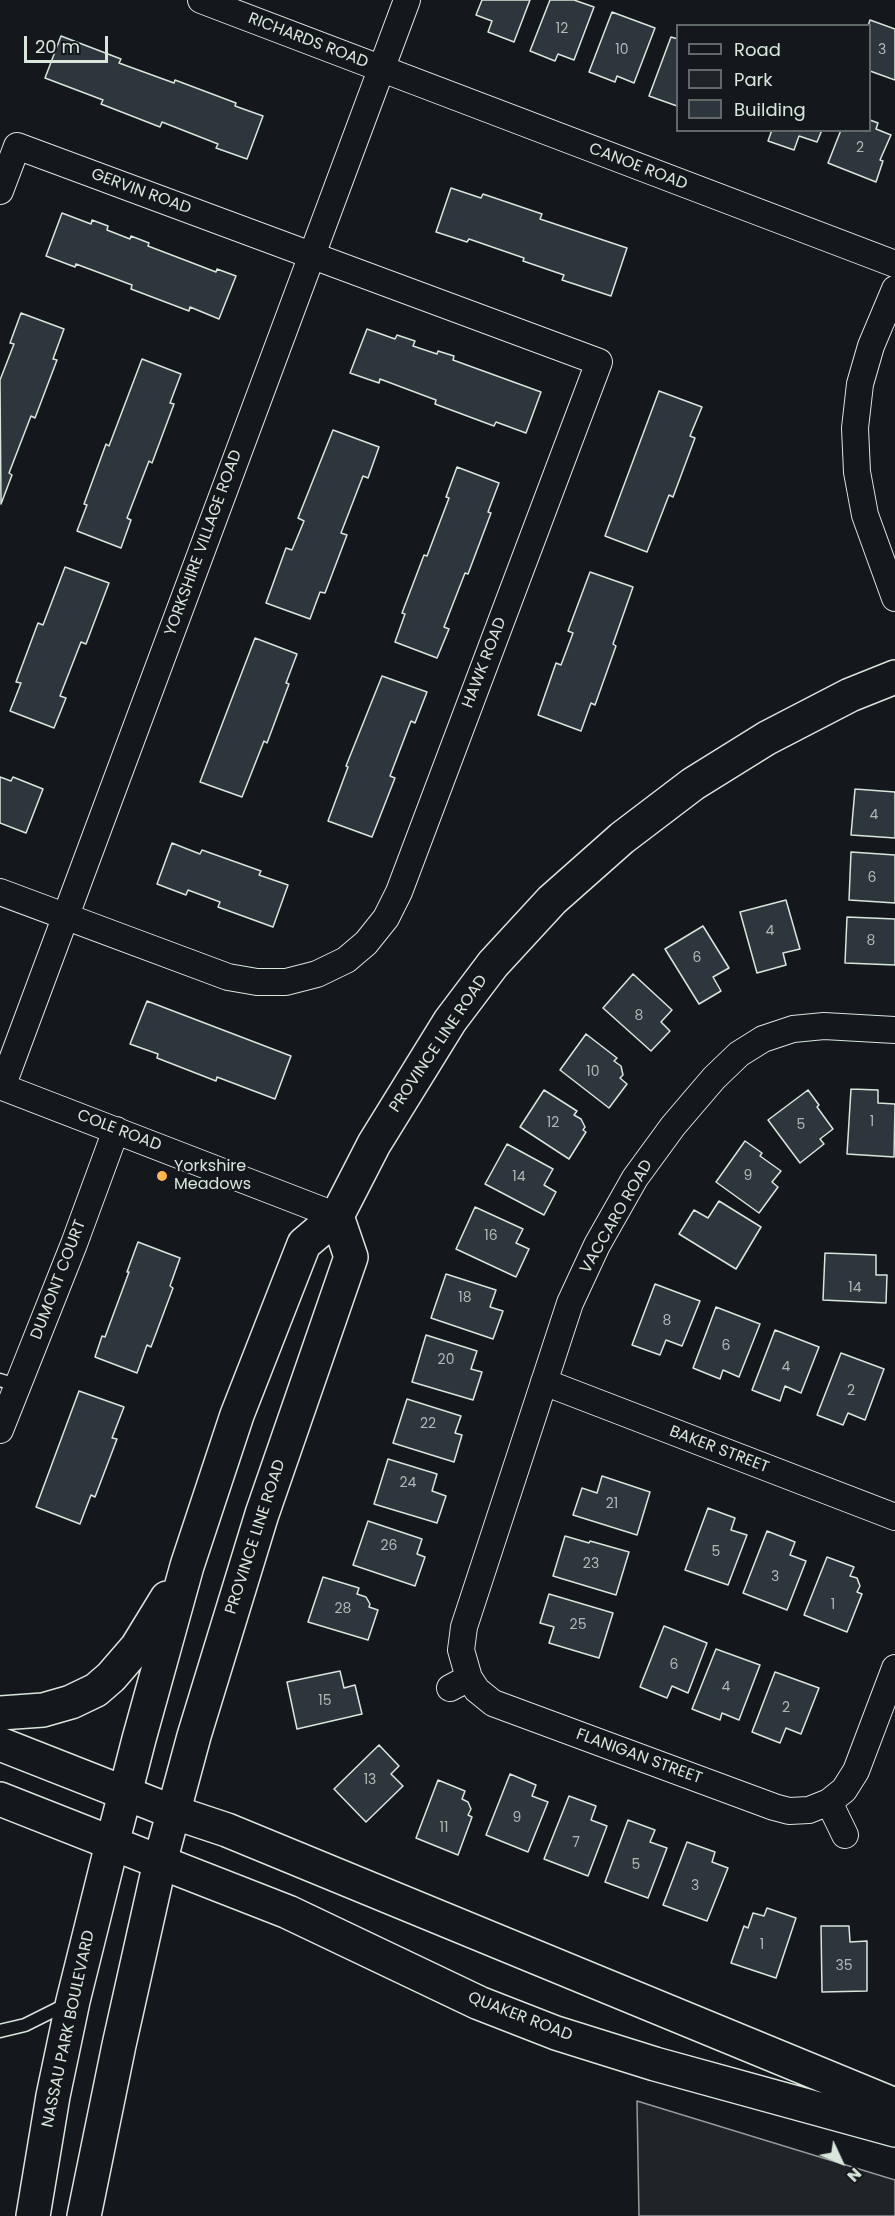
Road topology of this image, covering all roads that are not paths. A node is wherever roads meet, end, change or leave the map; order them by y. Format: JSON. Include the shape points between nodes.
{"nodes":[{"id":1,"x":201,"y":0,"type":"edge"},
{"id":2,"x":407,"y":0,"type":"edge"},
{"id":3,"x":381,"y":69,"type":"junction"},
{"id":4,"x":0,"y":191,"type":"edge"},
{"id":5,"x":311,"y":255,"type":"junction"},
{"id":6,"x":895,"y":264,"type":"edge"},
{"id":7,"x":895,"y":289,"type":"edge"},
{"id":8,"x":895,"y":598,"type":"edge"},
{"id":9,"x":895,"y":677,"type":"edge"},
{"id":10,"x":0,"y":892,"type":"edge"},
{"id":11,"x":66,"y":917,"type":"junction"},
{"id":12,"x":895,"y":1030,"type":"edge"},
{"id":13,"x":1,"y":1086,"type":"edge"},
{"id":14,"x":116,"y":1130,"type":"junction"},
{"id":15,"x":337,"y":1215,"type":"junction"},
{"id":16,"x":543,"y":1382,"type":"junction"},
{"id":17,"x":9,"y":1383,"type":"edge"},
{"id":18,"x":0,"y":1430,"type":"edge"},
{"id":19,"x":895,"y":1517,"type":"edge"},
{"id":20,"x":187,"y":1566,"type":"junction"},
{"id":21,"x":464,"y":1628,"type":"joint"},
{"id":22,"x":895,"y":1668,"type":"edge"},
{"id":23,"x":0,"y":1713,"type":"edge"},
{"id":24,"x":0,"y":1744,"type":"edge"},
{"id":25,"x":125,"y":1792,"type":"junction"},
{"id":26,"x":0,"y":1799,"type":"edge"},
{"id":27,"x":829,"y":1802,"type":"junction"},
{"id":28,"x":173,"y":1812,"type":"junction"},
{"id":29,"x":844,"y":1835,"type":"dead end"},
{"id":30,"x":112,"y":1844,"type":"junction"},
{"id":31,"x":160,"y":1862,"type":"junction"},
{"id":32,"x":73,"y":2001,"type":"junction"},
{"id":33,"x":0,"y":2031,"type":"edge"},
{"id":34,"x":895,"y":2105,"type":"edge"},
{"id":35,"x":895,"y":2130,"type":"edge"},
{"id":36,"x":33,"y":2216,"type":"edge"},
{"id":37,"x":84,"y":2216,"type":"edge"}],
"edges":[{"from":1,"to":3,"type":"street","name":"RICHARDS ROAD"},
{"from":2,"to":3,"type":"street","name":"YORKSHIRE VILLAGE ROAD"},
{"from":3,"to":5,"type":"street","name":"YORKSHIRE VILLAGE ROAD"},
{"from":3,"to":6,"type":"street","name":"CANOE ROAD"},
{"from":4,"to":5,"type":"street","name":"GERVIN ROAD","via":[[17,146]]},
{"from":5,"to":11,"type":"street","name":"YORKSHIRE VILLAGE ROAD"},
{"from":5,"to":11,"type":"street","name":"HAWK ROAD","via":[[599,362],[399,892],[386,918],[366,943],[345,960],[317,974],[286,982],[257,982],[228,977]]},
{"from":7,"to":8,"type":"street","via":[[860,384],[855,428],[857,472],[865,515]]},
{"from":9,"to":15,"type":"main road","name":"PROVINCE LINE ROAD","via":[[850,695],[767,738],[693,784],[622,838],[552,900],[493,964],[450,1022],[374,1144]]},
{"from":10,"to":11,"type":"street"},
{"from":11,"to":13,"type":"street","name":"YORKSHIRE VILLAGE ROAD"},
{"from":12,"to":16,"type":"street","name":"VACCARO ROAD","via":[[824,1026],[793,1029],[763,1039],[739,1054],[714,1078],[672,1126],[635,1178],[597,1245],[570,1303]]},
{"from":13,"to":14,"type":"street","name":"COLE ROAD"},
{"from":14,"to":15,"type":"street","name":"COLE ROAD"},
{"from":14,"to":17,"type":"street","name":"DUMONT COURT","via":[[74,1244]]},
{"from":15,"to":20,"type":"main road","name":"PROVINCE LINE ROAD","via":[[304,1244],[237,1415]]},
{"from":15,"to":28,"type":"main road","name":"PROVINCE LINE ROAD","via":[[351,1257],[261,1514]]},
{"from":16,"to":19,"type":"street","name":"BAKER STREET"},
{"from":16,"to":21,"type":"street","name":"VACCARO ROAD"},
{"from":17,"to":18,"type":"street","name":"DUMONT COURT"},
{"from":20,"to":23,"type":"main road","via":[[136,1647],[96,1690],[43,1710]]},
{"from":20,"to":25,"type":"main road","name":"PROVINCE LINE ROAD"},
{"from":21,"to":27,"type":"street","name":"FLANIGAN STREET","via":[[460,1683],[493,1703],[774,1808],[809,1810]]},
{"from":22,"to":27,"type":"street","name":"FLANIGAN STREET","via":[[856,1771],[844,1790]]},
{"from":24,"to":25,"type":"main road"},
{"from":25,"to":28,"type":"main road"},
{"from":25,"to":30,"type":"main road","name":"PROVINCE LINE ROAD"},
{"from":26,"to":30,"type":"main road"},
{"from":27,"to":29,"type":"street"},
{"from":28,"to":31,"type":"main road","name":"PROVINCE LINE ROAD"},
{"from":28,"to":34,"type":"main road","via":[[227,1830]]},
{"from":30,"to":31,"type":"main road","name":"QUAKER ROAD"},
{"from":30,"to":32,"type":"main road","name":"NASSAU PARK BOULEVARD"},
{"from":31,"to":35,"type":"main road","name":"QUAKER ROAD","via":[[288,1912],[479,2003],[556,2033]]},
{"from":31,"to":37,"type":"main road"},
{"from":32,"to":33,"type":"lane","via":[[25,2025]]},
{"from":32,"to":36,"type":"main road","name":"NASSAU PARK BOULEVARD"}]}
